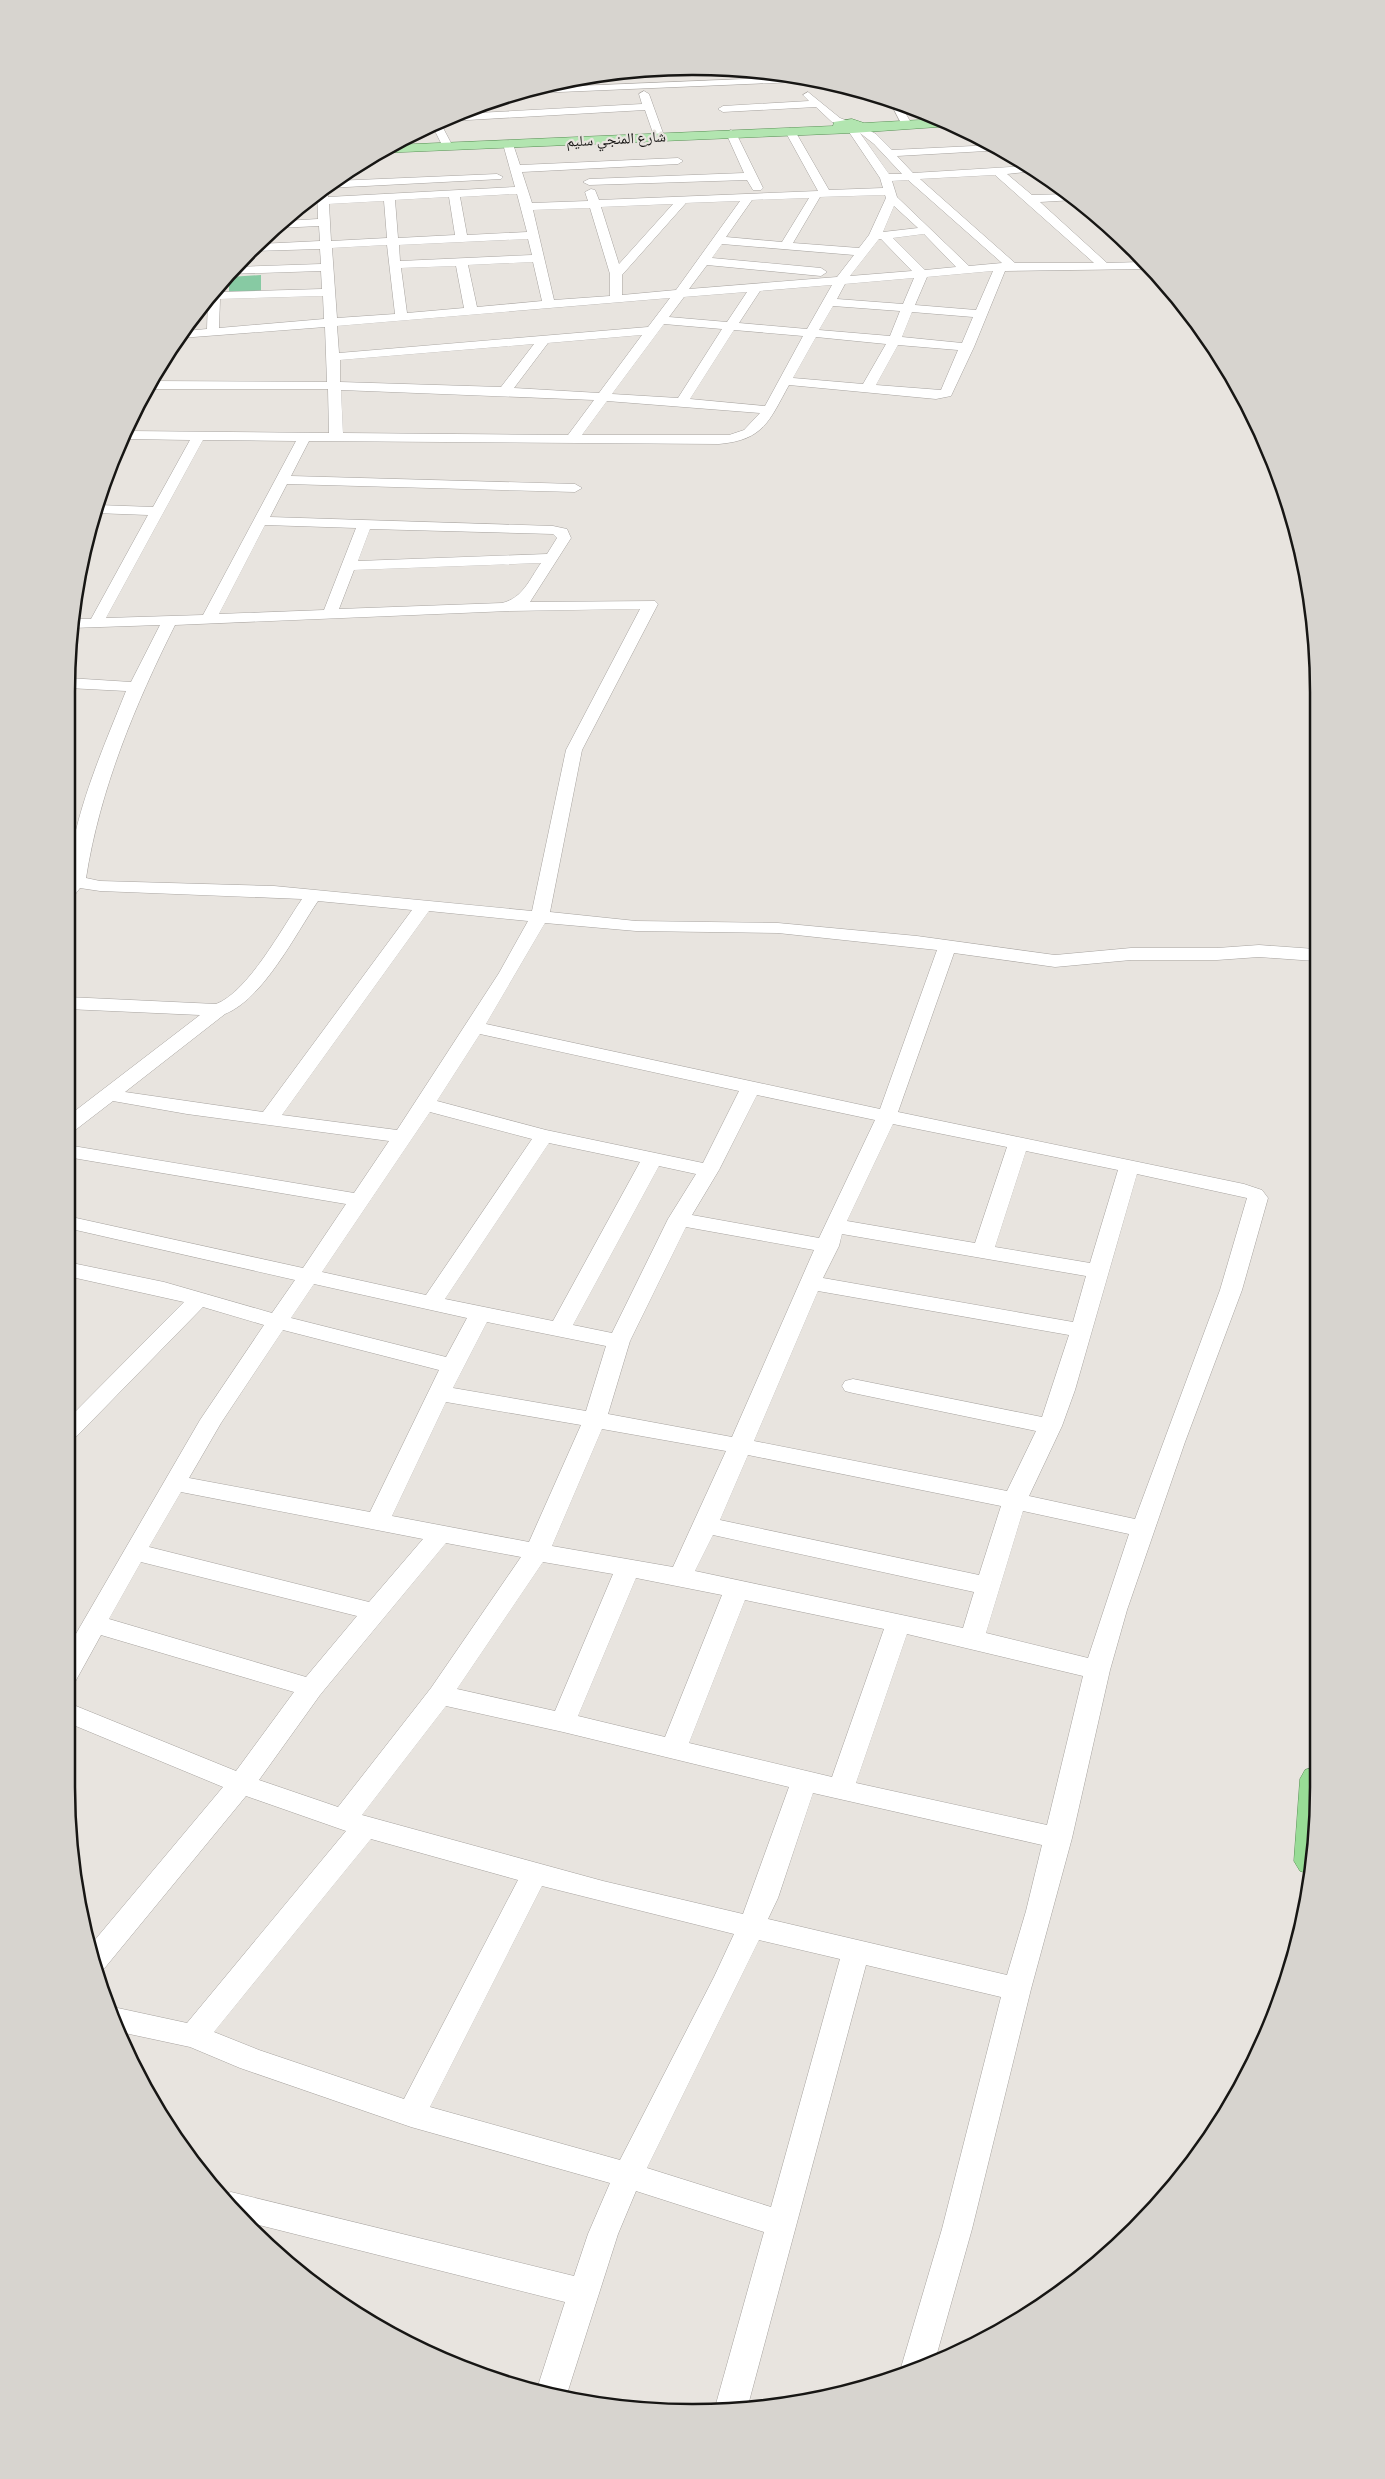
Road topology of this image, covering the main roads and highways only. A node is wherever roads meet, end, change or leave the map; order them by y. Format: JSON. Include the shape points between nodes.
{"nodes":[{"id":1,"x":923,"y":120,"type":"edge"},
{"id":2,"x":934,"y":124,"type":"edge"},
{"id":3,"x":850,"y":126,"type":"junction"},
{"id":4,"x":732,"y":131,"type":"junction"},
{"id":5,"x":663,"y":135,"type":"junction"},
{"id":6,"x":409,"y":144,"type":"edge"},
{"id":7,"x":400,"y":149,"type":"edge"}],
"edges":[{"from":1,"to":3,"type":"main road","name":"شارع المنجي سليم"},
{"from":2,"to":3,"type":"main road","name":"شارع المنجي سليم"},
{"from":3,"to":4,"type":"main road","name":"شارع المنجي سليم"},
{"from":3,"to":4,"type":"main road","name":"شارع المنجي سليم"},
{"from":4,"to":5,"type":"main road","name":"شارع المنجي سليم"},
{"from":5,"to":6,"type":"main road","name":"شارع المنجي سليم"},
{"from":5,"to":7,"type":"main road","name":"شارع المنجي سليم"}]}
